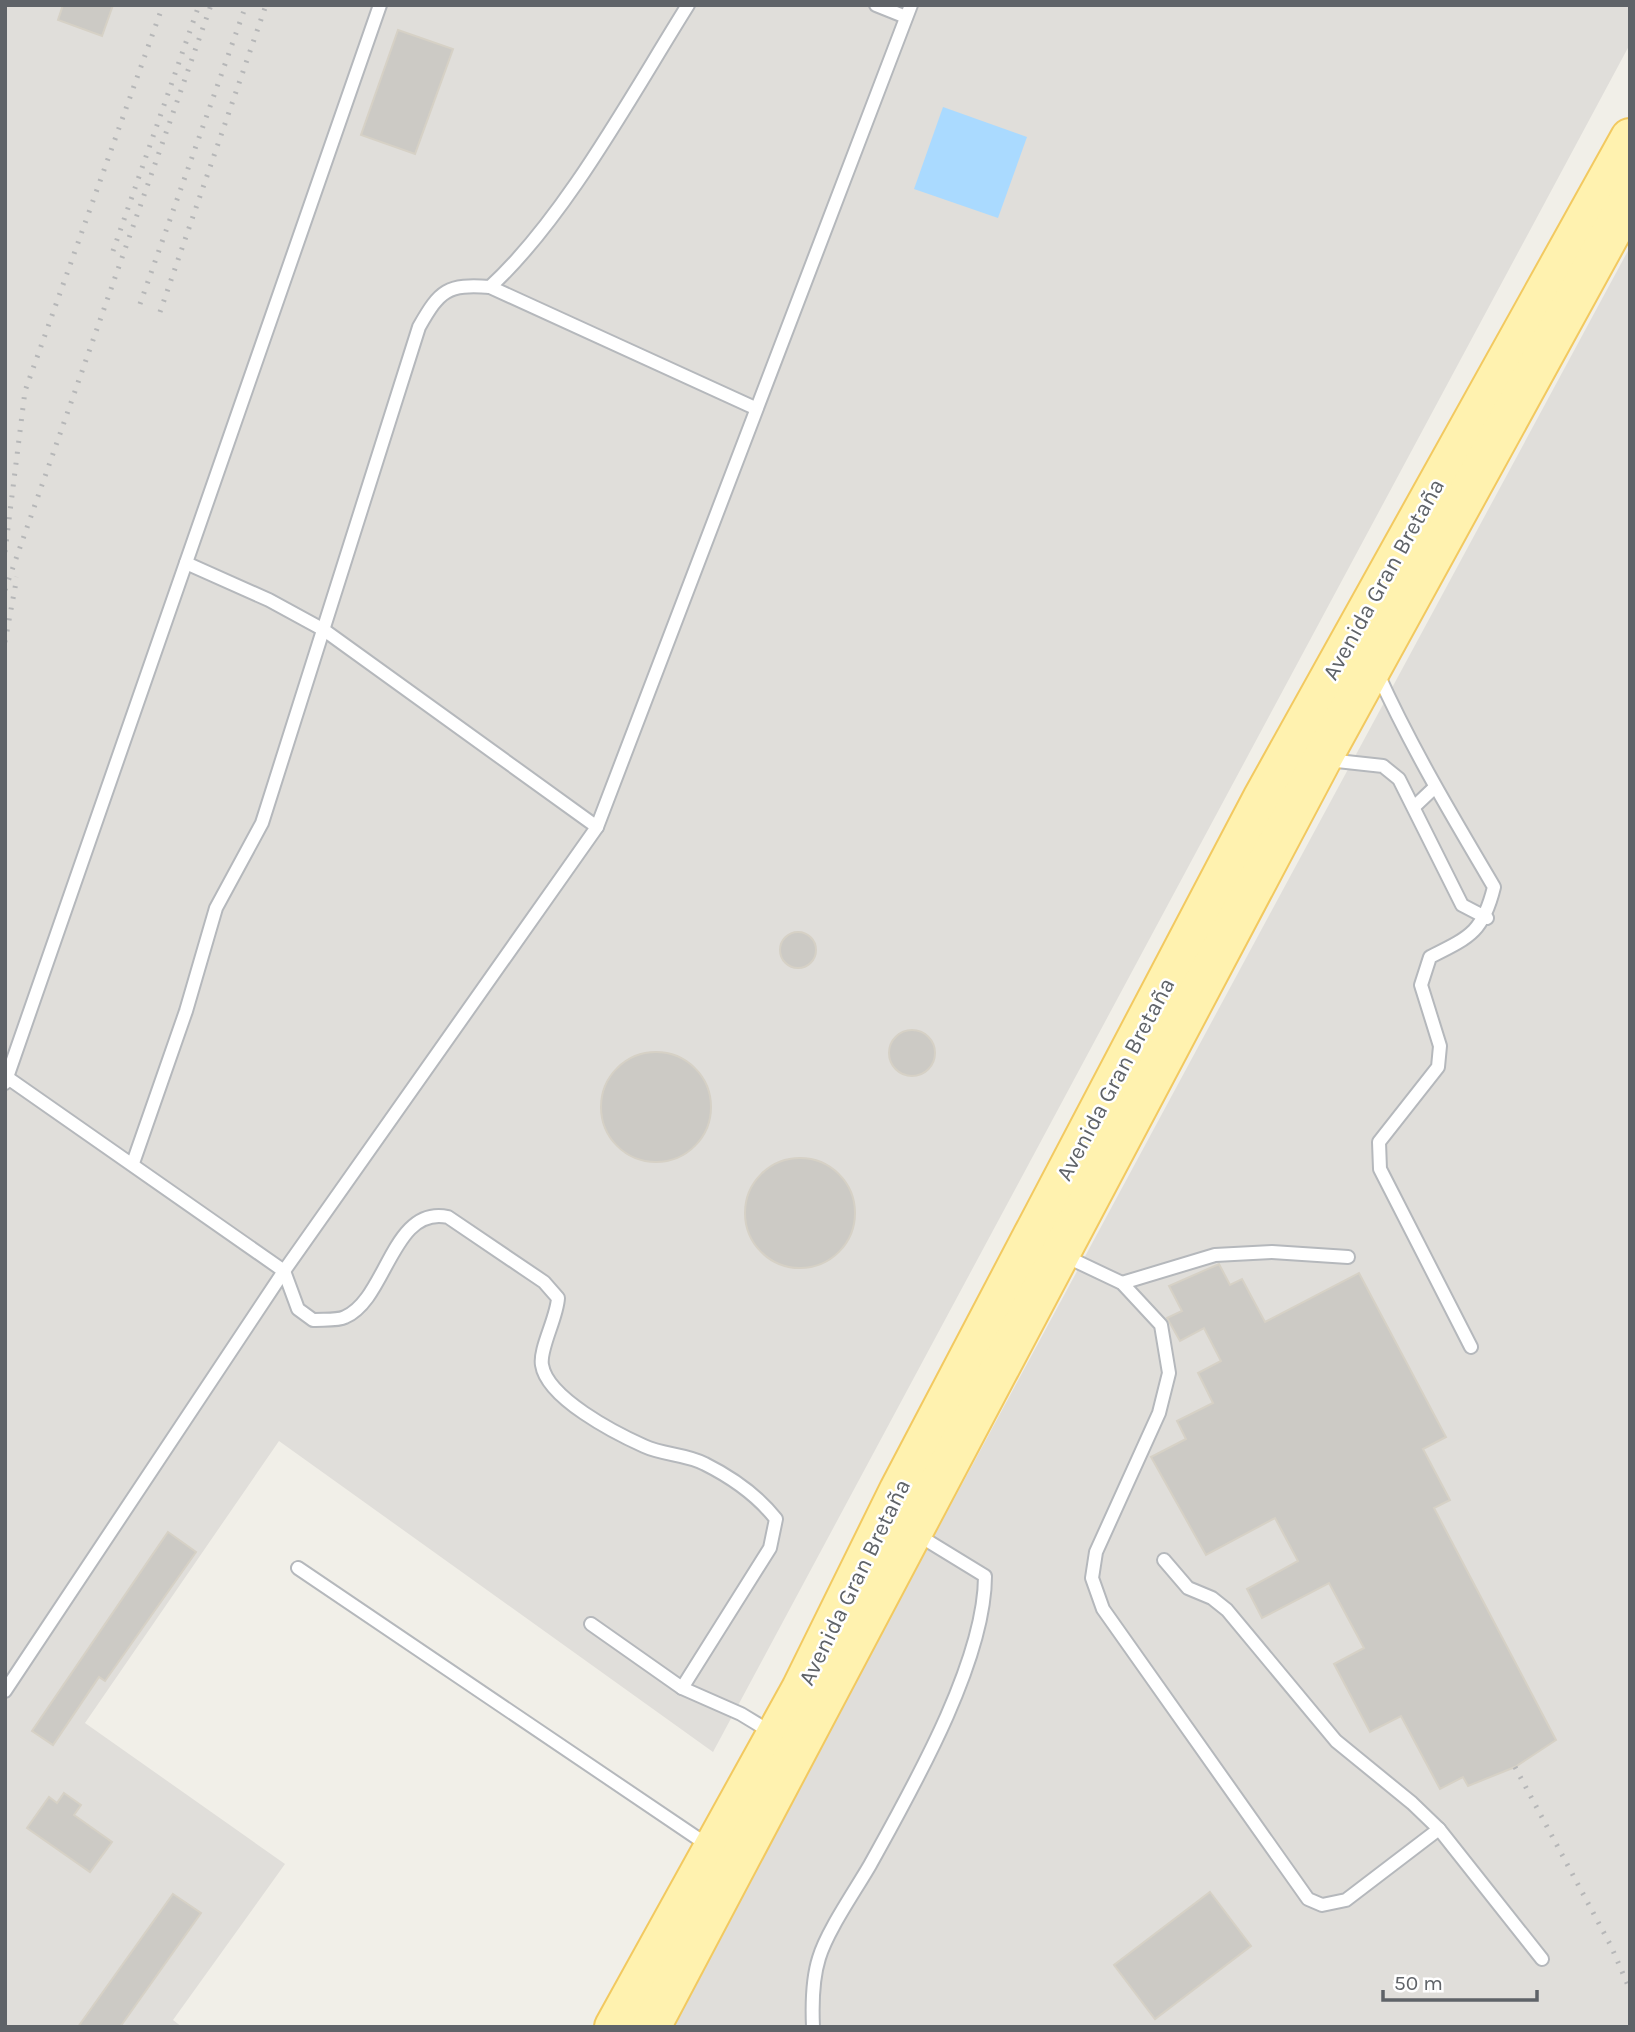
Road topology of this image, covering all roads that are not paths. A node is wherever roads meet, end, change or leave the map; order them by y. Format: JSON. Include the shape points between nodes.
{"nodes":[{"id":1,"x":380,"y":5,"type":"edge"},
{"id":2,"x":688,"y":5,"type":"edge"},
{"id":3,"x":876,"y":5,"type":"edge"},
{"id":4,"x":908,"y":11,"type":"edge"},
{"id":5,"x":1630,"y":138,"type":"edge"},
{"id":6,"x":1630,"y":198,"type":"edge"},
{"id":7,"x":489,"y":287,"type":"junction"},
{"id":8,"x":755,"y":408,"type":"junction"},
{"id":9,"x":186,"y":563,"type":"junction"},
{"id":10,"x":324,"y":630,"type":"junction"},
{"id":11,"x":1373,"y":664,"type":"junction"},
{"id":12,"x":1322,"y":760,"type":"junction"},
{"id":13,"x":1434,"y":788,"type":"junction"},
{"id":14,"x":1414,"y":807,"type":"junction"},
{"id":15,"x":597,"y":827,"type":"junction"},
{"id":16,"x":1487,"y":918,"type":"junction"},
{"id":17,"x":6,"y":1079,"type":"edge"},
{"id":18,"x":133,"y":1163,"type":"junction"},
{"id":19,"x":1062,"y":1254,"type":"junction"},
{"id":20,"x":1348,"y":1257,"type":"dead end"},
{"id":21,"x":284,"y":1271,"type":"junction"},
{"id":22,"x":1122,"y":1283,"type":"junction"},
{"id":23,"x":1471,"y":1347,"type":"dead end"},
{"id":24,"x":914,"y":1533,"type":"junction"},
{"id":25,"x":1164,"y":1560,"type":"dead end"},
{"id":26,"x":298,"y":1568,"type":"dead end"},
{"id":27,"x":592,"y":1625,"type":"dead end"},
{"id":28,"x":682,"y":1688,"type":"junction"},
{"id":29,"x":5,"y":1691,"type":"edge"},
{"id":30,"x":776,"y":1735,"type":"junction"},
{"id":31,"x":1439,"y":1829,"type":"junction"},
{"id":32,"x":714,"y":1849,"type":"junction"},
{"id":33,"x":1542,"y":1959,"type":"dead end"},
{"id":34,"x":614,"y":2027,"type":"edge"},
{"id":35,"x":651,"y":2027,"type":"edge"},
{"id":36,"x":813,"y":2027,"type":"edge"}],
"edges":[{"from":1,"to":9,"type":"lane"},
{"from":2,"to":7,"type":"lane","via":[[573,184],[513,266]]},
{"from":3,"to":4,"type":"lane"},
{"from":4,"to":8,"type":"lane"},
{"from":5,"to":30,"type":"main road","name":"Avenida Gran Bretaña","via":[[1268,789],[899,1490]]},
{"from":6,"to":11,"type":"main road","name":"Avenida Gran Bretaña"},
{"from":7,"to":8,"type":"lane"},
{"from":7,"to":10,"type":"lane","via":[[460,285],[443,294],[435,299],[419,327]]},
{"from":8,"to":15,"type":"lane"},
{"from":9,"to":10,"type":"lane"},
{"from":9,"to":17,"type":"lane"},
{"from":10,"to":15,"type":"lane"},
{"from":10,"to":18,"type":"lane","via":[[262,823],[216,908]]},
{"from":11,"to":12,"type":"main road","name":"Avenida Gran Bretaña"},
{"from":11,"to":13,"type":"lane"},
{"from":12,"to":14,"type":"lane","via":[[1383,766],[1399,779]]},
{"from":12,"to":19,"type":"main road","name":"Avenida Gran Bretaña"},
{"from":13,"to":14,"type":"lane"},
{"from":13,"to":16,"type":"lane","via":[[1494,887]]},
{"from":14,"to":16,"type":"lane","via":[[1462,905]]},
{"from":15,"to":21,"type":"lane"},
{"from":16,"to":23,"type":"lane","via":[[1460,942],[1430,957],[1421,985],[1440,1046],[1438,1067],[1378,1142],[1380,1169]]},
{"from":17,"to":18,"type":"lane"},
{"from":18,"to":21,"type":"lane"},
{"from":19,"to":22,"type":"lane"},
{"from":19,"to":24,"type":"main road","name":"Avenida Gran Bretaña"},
{"from":20,"to":22,"type":"lane","via":[[1272,1252],[1214,1255]]},
{"from":21,"to":28,"type":"lane","via":[[298,1309],[313,1320],[345,1317],[360,1305],[415,1221],[433,1214],[448,1217],[544,1282],[558,1298],[541,1363],[546,1379],[568,1403],[645,1447],[703,1462],[758,1496],[776,1519],[770,1548]]},
{"from":21,"to":29,"type":"lane"},
{"from":22,"to":31,"type":"lane","via":[[1161,1325],[1168,1373],[1159,1413],[1096,1552],[1092,1578],[1104,1609],[1308,1899],[1322,1905],[1346,1900]]},
{"from":24,"to":35,"type":"main road","name":"Avenida Gran Bretaña"},
{"from":24,"to":36,"type":"lane","via":[[985,1576],[985,1598],[965,1670],[911,1790],[819,1957]]},
{"from":25,"to":31,"type":"lane","via":[[1188,1588],[1227,1610],[1336,1741]]},
{"from":26,"to":32,"type":"lane"},
{"from":27,"to":28,"type":"lane"},
{"from":28,"to":30,"type":"lane","via":[[741,1713]]},
{"from":30,"to":32,"type":"main road","name":"Avenida Gran Bretaña"},
{"from":31,"to":33,"type":"lane"},
{"from":32,"to":34,"type":"main road","name":"Avenida Gran Bretaña"}]}
